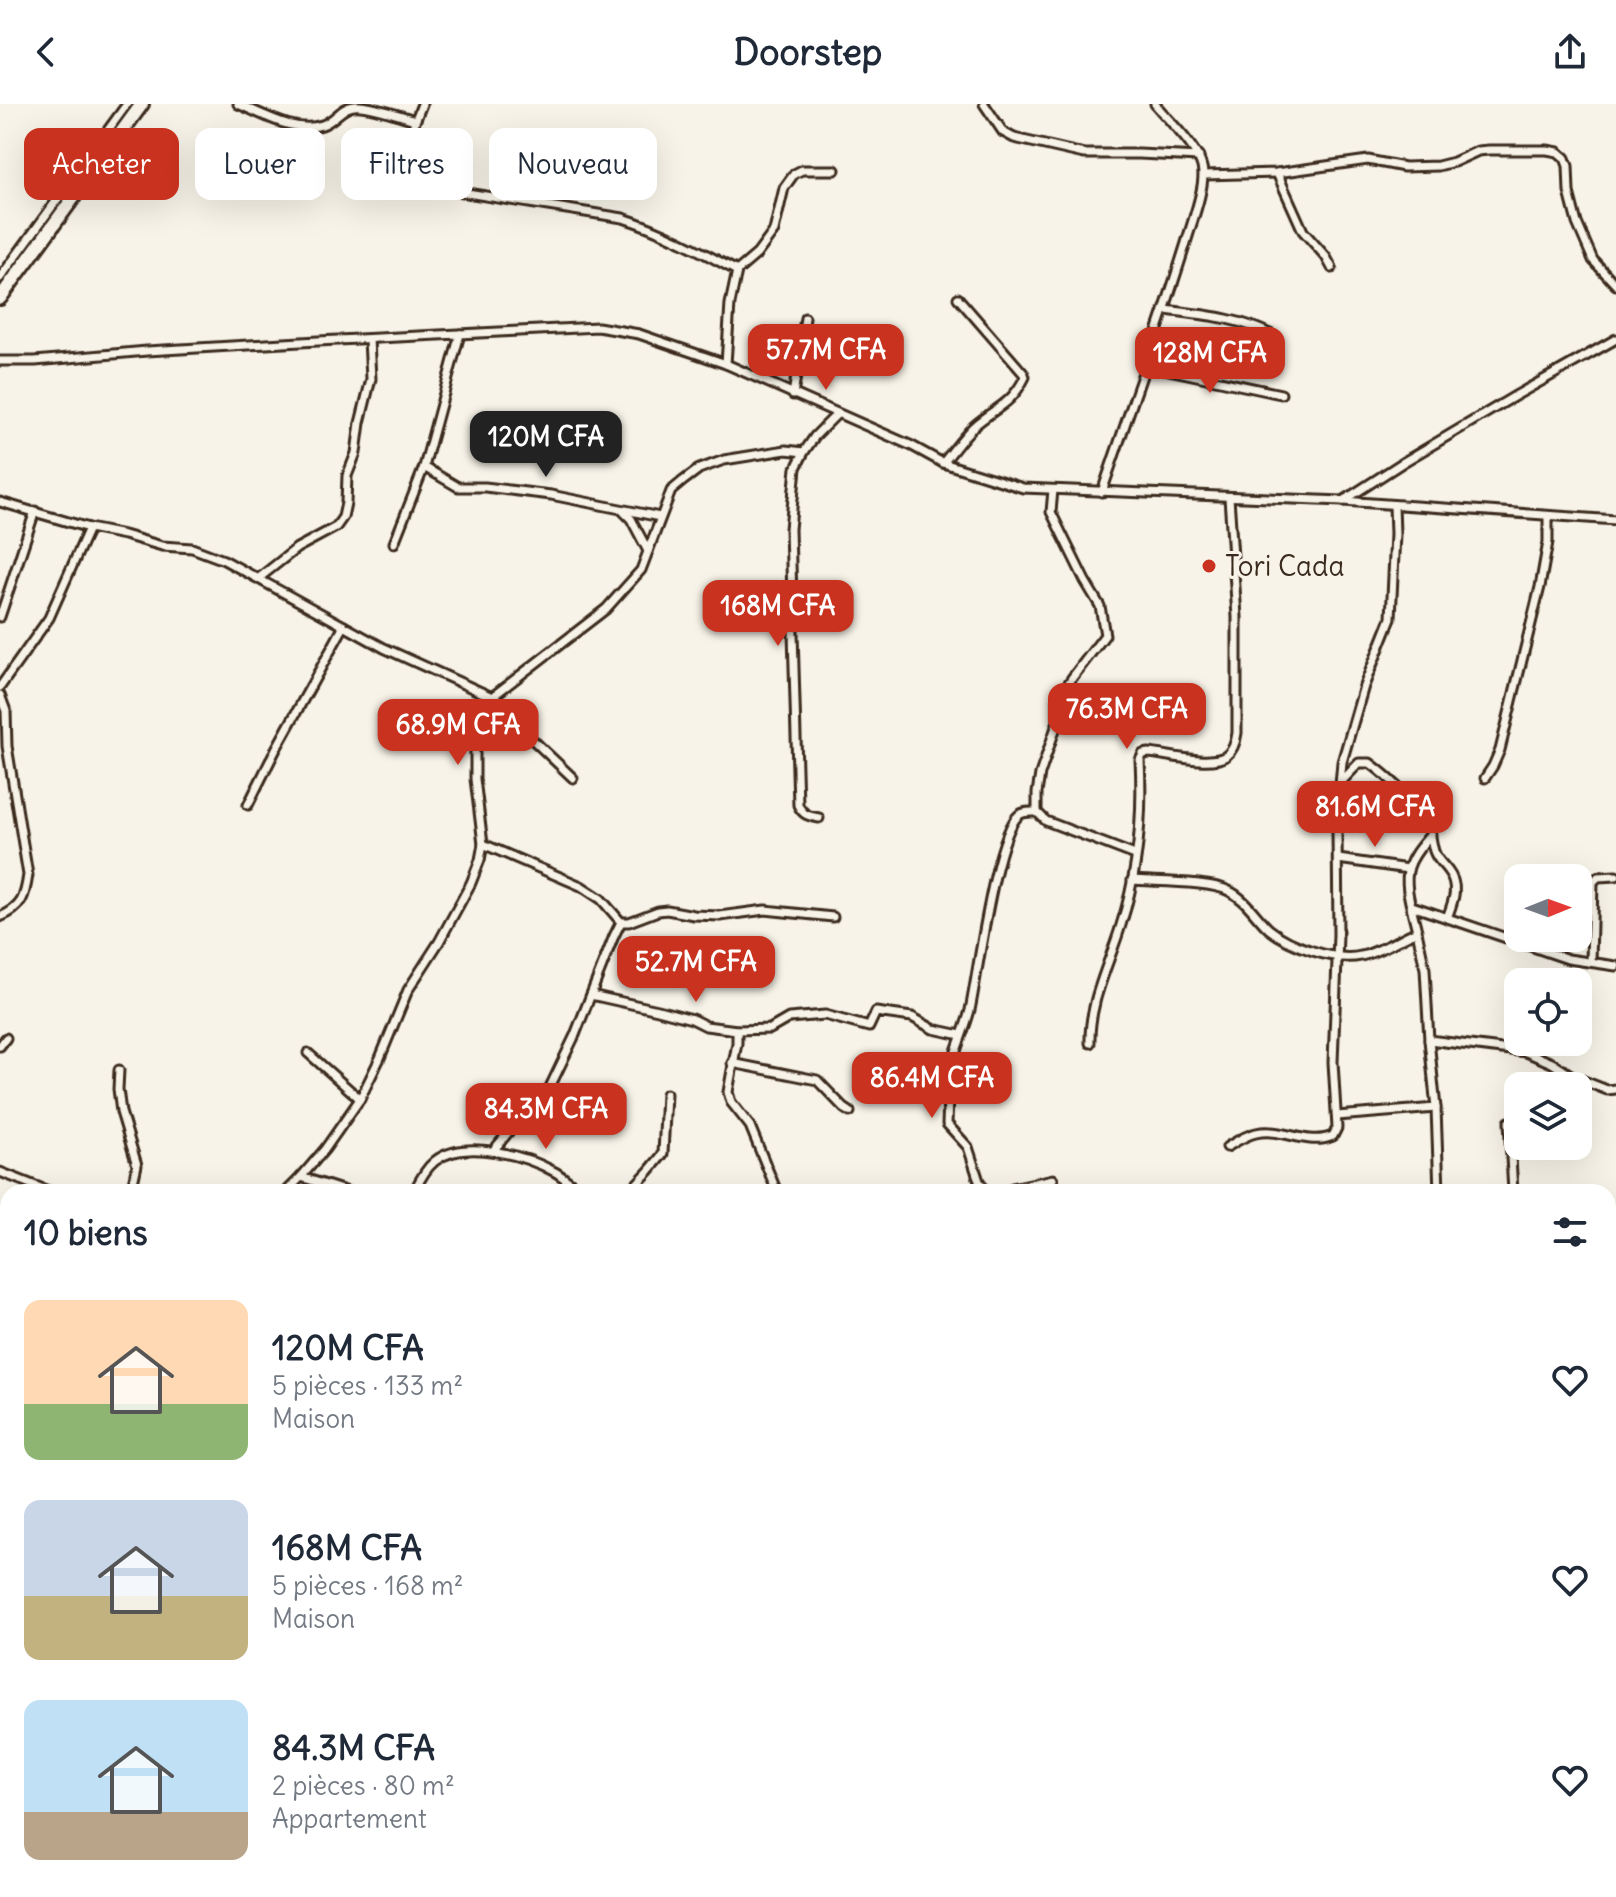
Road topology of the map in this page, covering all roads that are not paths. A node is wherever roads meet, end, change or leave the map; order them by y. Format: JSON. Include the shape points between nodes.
{"nodes":[{"id":1,"x":238,"y":104,"type":"edge"},
{"id":2,"x":422,"y":104,"type":"edge"},
{"id":3,"x":984,"y":104,"type":"edge"},
{"id":4,"x":1155,"y":104,"type":"edge"},
{"id":5,"x":135,"y":106,"type":"edge"},
{"id":6,"x":415,"y":120,"type":"junction"},
{"id":7,"x":1199,"y":157,"type":"junction"},
{"id":8,"x":835,"y":170,"type":"dead end"},
{"id":9,"x":1277,"y":173,"type":"junction"},
{"id":10,"x":1204,"y":175,"type":"junction"},
{"id":11,"x":1332,"y":268,"type":"dead end"},
{"id":12,"x":737,"y":271,"type":"junction"},
{"id":13,"x":0,"y":278,"type":"edge"},
{"id":14,"x":1616,"y":285,"type":"edge"},
{"id":15,"x":0,"y":298,"type":"edge"},
{"id":16,"x":958,"y":298,"type":"dead end"},
{"id":17,"x":1165,"y":310,"type":"junction"},
{"id":18,"x":805,"y":318,"type":"dead end"},
{"id":19,"x":460,"y":334,"type":"junction"},
{"id":20,"x":1272,"y":335,"type":"dead end"},
{"id":21,"x":369,"y":339,"type":"junction"},
{"id":22,"x":1616,"y":339,"type":"edge"},
{"id":23,"x":0,"y":361,"type":"edge"},
{"id":24,"x":726,"y":364,"type":"junction"},
{"id":25,"x":1145,"y":365,"type":"junction"},
{"id":26,"x":1281,"y":394,"type":"dead end"},
{"id":27,"x":793,"y":395,"type":"junction"},
{"id":28,"x":837,"y":414,"type":"junction"},
{"id":29,"x":804,"y":452,"type":"junction"},
{"id":30,"x":943,"y":463,"type":"junction"},
{"id":31,"x":424,"y":467,"type":"junction"},
{"id":32,"x":1053,"y":490,"type":"junction"},
{"id":33,"x":1102,"y":492,"type":"junction"},
{"id":34,"x":1229,"y":497,"type":"junction"},
{"id":35,"x":1343,"y":501,"type":"junction"},
{"id":36,"x":0,"y":502,"type":"edge"},
{"id":37,"x":1394,"y":505,"type":"junction"},
{"id":38,"x":622,"y":510,"type":"junction"},
{"id":39,"x":35,"y":511,"type":"junction"},
{"id":40,"x":1548,"y":516,"type":"junction"},
{"id":41,"x":660,"y":517,"type":"junction"},
{"id":42,"x":1616,"y":520,"type":"edge"},
{"id":43,"x":89,"y":528,"type":"junction"},
{"id":44,"x":394,"y":543,"type":"dead end"},
{"id":45,"x":648,"y":551,"type":"junction"},
{"id":46,"x":259,"y":578,"type":"junction"},
{"id":47,"x":0,"y":617,"type":"edge"},
{"id":48,"x":344,"y":626,"type":"junction"},
{"id":49,"x":0,"y":687,"type":"edge"},
{"id":50,"x":0,"y":695,"type":"edge"},
{"id":51,"x":492,"y":697,"type":"junction"},
{"id":52,"x":573,"y":778,"type":"dead end"},
{"id":53,"x":1485,"y":778,"type":"dead end"},
{"id":54,"x":1340,"y":784,"type":"junction"},
{"id":55,"x":248,"y":805,"type":"dead end"},
{"id":56,"x":1037,"y":812,"type":"junction"},
{"id":57,"x":819,"y":818,"type":"dead end"},
{"id":58,"x":1431,"y":834,"type":"junction"},
{"id":59,"x":483,"y":844,"type":"junction"},
{"id":60,"x":1135,"y":855,"type":"junction"},
{"id":61,"x":1338,"y":859,"type":"junction"},
{"id":62,"x":1408,"y":869,"type":"junction"},
{"id":63,"x":1616,"y":876,"type":"edge"},
{"id":64,"x":1132,"y":880,"type":"junction"},
{"id":65,"x":1412,"y":906,"type":"junction"},
{"id":66,"x":0,"y":917,"type":"edge"},
{"id":67,"x":833,"y":917,"type":"dead end"},
{"id":68,"x":1447,"y":918,"type":"junction"},
{"id":69,"x":621,"y":922,"type":"junction"},
{"id":70,"x":1417,"y":931,"type":"junction"},
{"id":71,"x":1337,"y":958,"type":"junction"},
{"id":72,"x":1591,"y":962,"type":"junction"},
{"id":73,"x":1616,"y":966,"type":"edge"},
{"id":74,"x":591,"y":995,"type":"junction"},
{"id":75,"x":737,"y":1030,"type":"junction"},
{"id":76,"x":961,"y":1035,"type":"junction"},
{"id":77,"x":6,"y":1038,"type":"dead end"},
{"id":78,"x":1429,"y":1040,"type":"junction"},
{"id":79,"x":1090,"y":1043,"type":"dead end"},
{"id":80,"x":0,"y":1046,"type":"edge"},
{"id":81,"x":308,"y":1053,"type":"dead end"},
{"id":82,"x":732,"y":1063,"type":"junction"},
{"id":83,"x":119,"y":1070,"type":"dead end"},
{"id":84,"x":1616,"y":1089,"type":"edge"},
{"id":85,"x":666,"y":1094,"type":"dead end"},
{"id":86,"x":360,"y":1099,"type":"junction"},
{"id":87,"x":1436,"y":1108,"type":"junction"},
{"id":88,"x":850,"y":1112,"type":"dead end"},
{"id":89,"x":1337,"y":1116,"type":"junction"},
{"id":90,"x":1227,"y":1147,"type":"dead end"},
{"id":91,"x":493,"y":1151,"type":"junction"},
{"id":92,"x":1511,"y":1160,"type":"edge"},
{"id":93,"x":0,"y":1172,"type":"edge"},
{"id":94,"x":301,"y":1177,"type":"junction"},
{"id":95,"x":1053,"y":1179,"type":"dead end"},
{"id":96,"x":31,"y":1184,"type":"edge"},
{"id":97,"x":133,"y":1184,"type":"edge"},
{"id":98,"x":294,"y":1184,"type":"edge"},
{"id":99,"x":323,"y":1184,"type":"edge"},
{"id":100,"x":418,"y":1184,"type":"edge"},
{"id":101,"x":571,"y":1184,"type":"edge"},
{"id":102,"x":637,"y":1184,"type":"edge"},
{"id":103,"x":774,"y":1184,"type":"edge"},
{"id":104,"x":981,"y":1184,"type":"edge"},
{"id":105,"x":1030,"y":1184,"type":"edge"},
{"id":106,"x":1439,"y":1184,"type":"edge"},
{"id":107,"x":1513,"y":1184,"type":"edge"}],
"edges":[{"from":1,"to":6,"type":"street","via":[[295,126],[322,125],[358,105]]},
{"from":2,"to":6,"type":"street"},
{"from":3,"to":7,"type":"street","via":[[1003,132],[1014,138],[1084,154]]},
{"from":4,"to":7,"type":"street"},
{"from":5,"to":13,"type":"street"},
{"from":5,"to":15,"type":"highway"},
{"from":6,"to":12,"type":"street","via":[[408,153],[415,175],[430,185],[623,218]]},
{"from":7,"to":10,"type":"street"},
{"from":8,"to":12,"type":"street","via":[[794,174],[784,188],[774,231]]},
{"from":9,"to":10,"type":"street"},
{"from":9,"to":11,"type":"street","via":[[1303,231]]},
{"from":9,"to":14,"type":"street","via":[[1368,160],[1438,166],[1489,150],[1558,152],[1568,166],[1577,223],[1593,260]]},
{"from":10,"to":17,"type":"street"},
{"from":12,"to":24,"type":"street"},
{"from":16,"to":30,"type":"street","via":[[1025,377],[1007,403],[969,430]]},
{"from":17,"to":20,"type":"street","via":[[1225,317]]},
{"from":17,"to":25,"type":"street"},
{"from":18,"to":27,"type":"street"},
{"from":19,"to":21,"type":"street"},
{"from":19,"to":24,"type":"street","via":[[598,327],[639,334]]},
{"from":19,"to":31,"type":"street"},
{"from":21,"to":23,"type":"street"},
{"from":21,"to":46,"type":"street","via":[[371,379],[347,476],[343,517]]},
{"from":22,"to":35,"type":"street"},
{"from":24,"to":27,"type":"street"},
{"from":25,"to":26,"type":"street"},
{"from":25,"to":33,"type":"street"},
{"from":27,"to":28,"type":"street"},
{"from":28,"to":29,"type":"street"},
{"from":28,"to":30,"type":"street"},
{"from":29,"to":41,"type":"street","via":[[724,460],[699,469],[671,491]]},
{"from":29,"to":57,"type":"street","via":[[796,468],[790,529],[794,715],[798,805],[801,812]]},
{"from":30,"to":32,"type":"street","via":[[1023,488]]},
{"from":31,"to":38,"type":"street","via":[[458,487],[551,495]]},
{"from":31,"to":44,"type":"street"},
{"from":32,"to":33,"type":"street"},
{"from":32,"to":56,"type":"street","via":[[1051,512],[1100,606],[1105,635],[1058,700],[1058,721],[1040,774]]},
{"from":33,"to":34,"type":"street"},
{"from":34,"to":35,"type":"street"},
{"from":34,"to":60,"type":"street","via":[[1237,617],[1235,746],[1210,761],[1143,754]]},
{"from":35,"to":37,"type":"street"},
{"from":36,"to":39,"type":"street"},
{"from":37,"to":40,"type":"street"},
{"from":37,"to":54,"type":"street","via":[[1391,618],[1364,686]]},
{"from":38,"to":41,"type":"street"},
{"from":38,"to":45,"type":"street"},
{"from":39,"to":43,"type":"street"},
{"from":39,"to":47,"type":"street"},
{"from":40,"to":42,"type":"street"},
{"from":40,"to":53,"type":"street","via":[[1540,587],[1500,750]]},
{"from":41,"to":45,"type":"street"},
{"from":43,"to":46,"type":"street","via":[[192,548]]},
{"from":43,"to":49,"type":"street","via":[[49,618]]},
{"from":45,"to":51,"type":"street","via":[[641,570],[606,609]]},
{"from":46,"to":48,"type":"street"},
{"from":48,"to":51,"type":"street"},
{"from":48,"to":55,"type":"street"},
{"from":50,"to":66,"type":"street","via":[[28,875],[14,911]]},
{"from":51,"to":52,"type":"street"},
{"from":51,"to":59,"type":"street","via":[[473,762]]},
{"from":54,"to":58,"type":"street","via":[[1359,763],[1370,763],[1418,808]]},
{"from":54,"to":61,"type":"street"},
{"from":56,"to":60,"type":"street","via":[[1046,821]]},
{"from":56,"to":76,"type":"street","via":[[1019,815],[1003,850]]},
{"from":58,"to":62,"type":"street"},
{"from":58,"to":68,"type":"street","via":[[1434,852],[1455,884]]},
{"from":59,"to":69,"type":"street","via":[[581,886]]},
{"from":59,"to":86,"type":"street","via":[[471,883],[408,990]]},
{"from":60,"to":64,"type":"street"},
{"from":61,"to":62,"type":"street"},
{"from":61,"to":71,"type":"street"},
{"from":62,"to":65,"type":"street"},
{"from":63,"to":72,"type":"street","via":[[1593,882]]},
{"from":64,"to":71,"type":"street","via":[[1230,891],[1271,930]]},
{"from":64,"to":79,"type":"street","via":[[1093,1007]]},
{"from":65,"to":68,"type":"street"},
{"from":65,"to":70,"type":"street"},
{"from":67,"to":69,"type":"street","via":[[765,910],[720,916],[667,910]]},
{"from":68,"to":72,"type":"street"},
{"from":69,"to":74,"type":"street"},
{"from":70,"to":71,"type":"street","via":[[1362,956]]},
{"from":70,"to":78,"type":"street"},
{"from":71,"to":89,"type":"street"},
{"from":72,"to":73,"type":"street"},
{"from":74,"to":75,"type":"street"},
{"from":74,"to":91,"type":"street","via":[[539,1110],[511,1129]]},
{"from":75,"to":76,"type":"street","via":[[770,1029],[789,1018],[825,1015],[869,1027],[876,1012],[912,1017],[933,1029]]},
{"from":75,"to":82,"type":"street"},
{"from":76,"to":104,"type":"street","via":[[949,1081],[947,1124],[968,1147]]},
{"from":77,"to":80,"type":"street"},
{"from":78,"to":84,"type":"street","via":[[1526,1052],[1574,1077]]},
{"from":78,"to":87,"type":"street"},
{"from":81,"to":86,"type":"street"},
{"from":82,"to":88,"type":"street","via":[[817,1080]]},
{"from":82,"to":103,"type":"street","via":[[731,1102],[750,1126]]},
{"from":83,"to":97,"type":"street","via":[[121,1112],[137,1165]]},
{"from":85,"to":102,"type":"street","via":[[663,1154]]},
{"from":86,"to":94,"type":"street"},
{"from":87,"to":89,"type":"street"},
{"from":87,"to":106,"type":"street"},
{"from":89,"to":90,"type":"street","via":[[1333,1136],[1324,1140],[1258,1132]]},
{"from":91,"to":100,"type":"street","via":[[449,1152],[428,1167]]},
{"from":91,"to":101,"type":"street","via":[[529,1160]]},
{"from":92,"to":107,"type":"street"},
{"from":93,"to":96,"type":"street"},
{"from":94,"to":98,"type":"street"},
{"from":94,"to":99,"type":"street"},
{"from":95,"to":105,"type":"street"}]}
